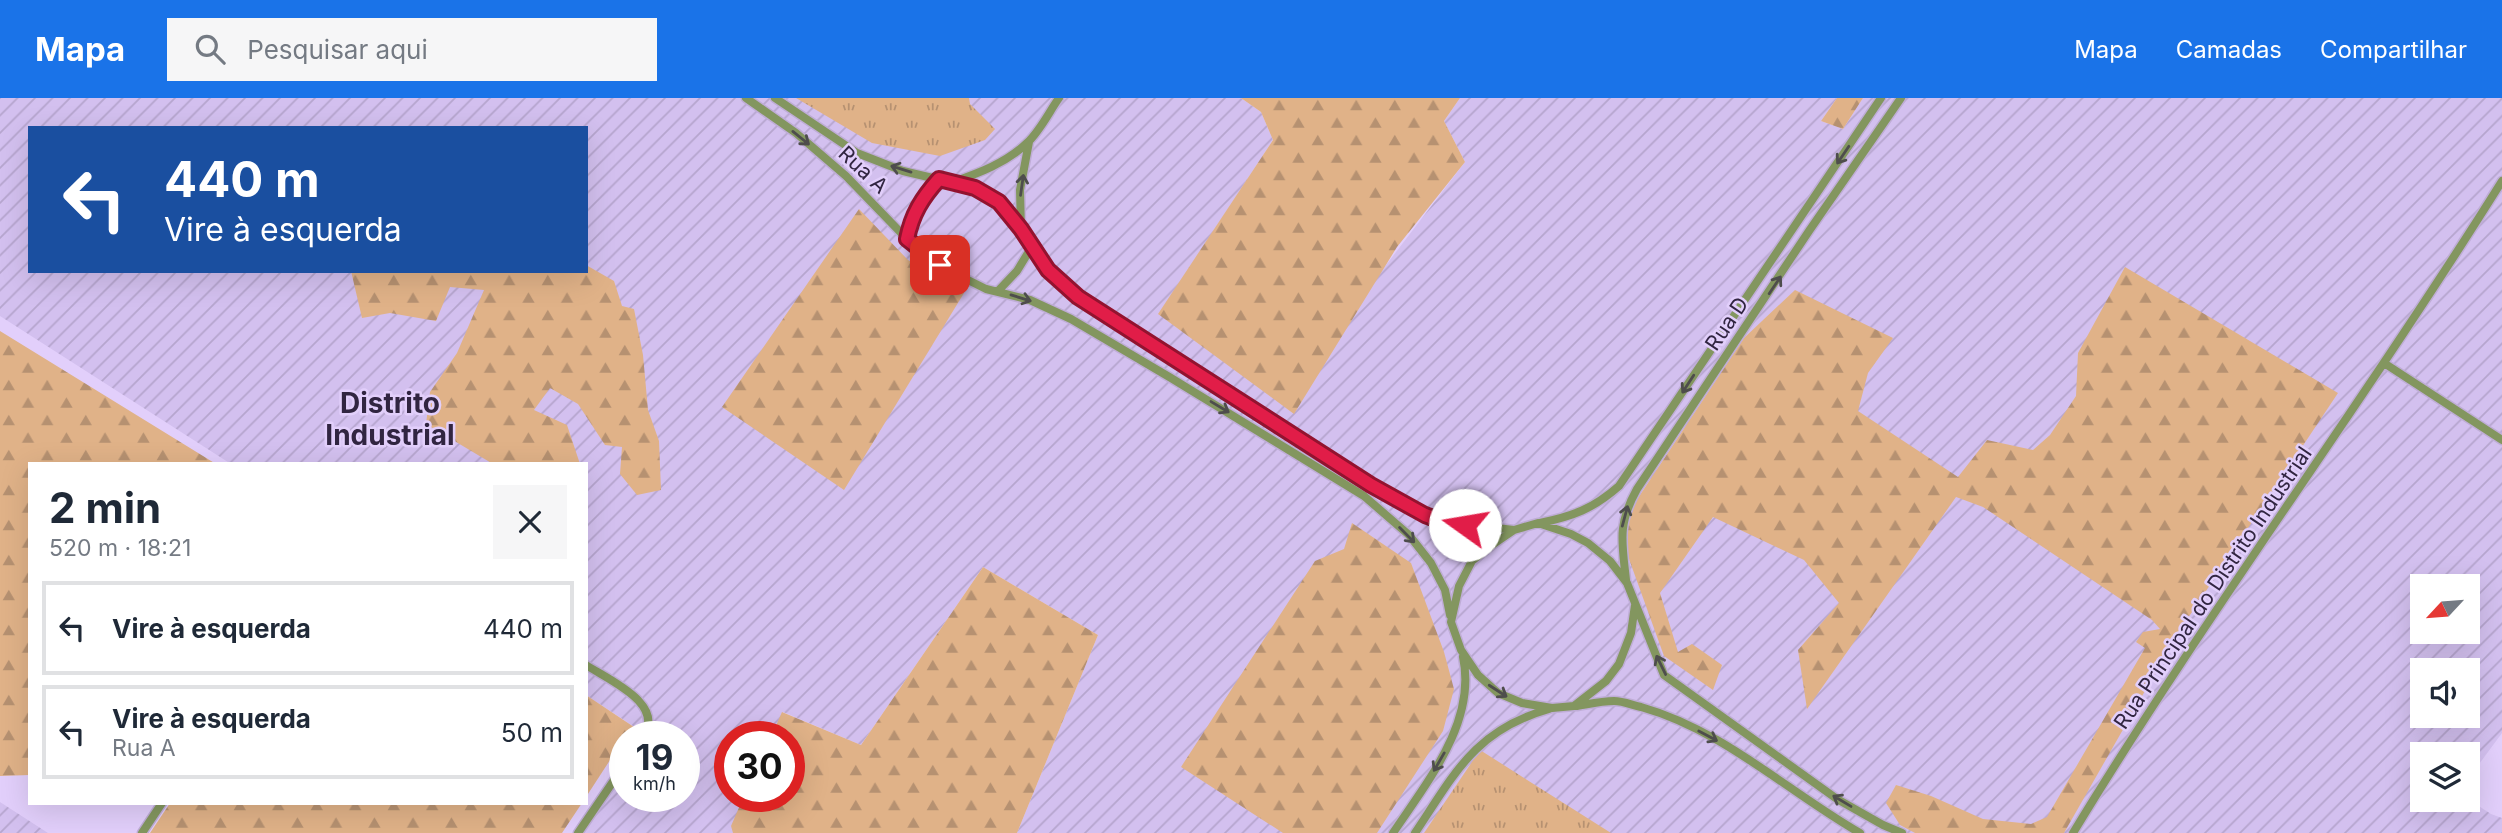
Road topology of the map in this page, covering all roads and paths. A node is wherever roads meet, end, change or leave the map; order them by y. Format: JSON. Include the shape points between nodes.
{"nodes":[{"id":1,"x":746,"y":98,"type":"edge"},
{"id":2,"x":775,"y":98,"type":"edge"},
{"id":3,"x":1059,"y":98,"type":"edge"},
{"id":4,"x":1881,"y":98,"type":"edge"},
{"id":5,"x":1901,"y":98,"type":"edge"},
{"id":6,"x":1029,"y":142,"type":"junction"},
{"id":7,"x":939,"y":179,"type":"junction"},
{"id":8,"x":2502,"y":181,"type":"edge"},
{"id":9,"x":953,"y":182,"type":"junction"},
{"id":10,"x":1796,"y":225,"type":"junction"},
{"id":11,"x":1021,"y":229,"type":"junction"},
{"id":12,"x":1809,"y":231,"type":"junction"},
{"id":13,"x":907,"y":239,"type":"junction"},
{"id":14,"x":1031,"y":248,"type":"junction"},
{"id":15,"x":998,"y":291,"type":"junction"},
{"id":16,"x":2384,"y":363,"type":"junction"},
{"id":17,"x":1289,"y":432,"type":"junction"},
{"id":18,"x":2502,"y":440,"type":"edge"},
{"id":19,"x":1282,"y":445,"type":"junction"},
{"id":20,"x":1538,"y":523,"type":"junction"},
{"id":21,"x":1514,"y":530,"type":"junction"},
{"id":22,"x":1627,"y":583,"type":"junction"},
{"id":23,"x":1635,"y":606,"type":"junction"},
{"id":24,"x":1451,"y":622,"type":"junction"},
{"id":25,"x":1461,"y":650,"type":"junction"},
{"id":26,"x":588,"y":666,"type":"edge"},
{"id":27,"x":1574,"y":706,"type":"junction"},
{"id":28,"x":1552,"y":708,"type":"junction"},
{"id":29,"x":649,"y":721,"type":"edge"},
{"id":30,"x":609,"y":787,"type":"edge"},
{"id":31,"x":161,"y":805,"type":"edge"},
{"id":32,"x":1882,"y":829,"type":"edge"},
{"id":33,"x":142,"y":833,"type":"edge"},
{"id":34,"x":578,"y":833,"type":"edge"},
{"id":35,"x":1393,"y":833,"type":"edge"},
{"id":36,"x":1415,"y":833,"type":"edge"},
{"id":37,"x":1860,"y":833,"type":"edge"},
{"id":38,"x":1902,"y":833,"type":"edge"},
{"id":39,"x":2073,"y":833,"type":"edge"}],
"edges":[{"from":1,"to":13,"type":"street","name":"Rua A","one_way":true,"via":[[846,176]]},
{"from":7,"to":2,"type":"street","name":"Rua A","one_way":true,"via":[[857,153]]},
{"from":3,"to":6,"type":"street"},
{"from":4,"to":10,"type":"street","name":"Rua D","one_way":true},
{"from":5,"to":12,"type":"street","name":"Rua D"},
{"from":6,"to":9,"type":"street","via":[[1001,162]]},
{"from":11,"to":6,"type":"street","one_way":true,"via":[[1020,190]]},
{"from":7,"to":9,"type":"street","name":"Rua A"},
{"from":7,"to":13,"type":"street","via":[[921,200]]},
{"from":8,"to":16,"type":"street","name":"Rua Principal do Distrito Industrial"},
{"from":9,"to":11,"type":"street","name":"Rua A","via":[[999,202]]},
{"from":10,"to":12,"type":"street"},
{"from":10,"to":20,"type":"street","name":"Rua D","one_way":true,"via":[[1619,486],[1601,502],[1573,516]]},
{"from":11,"to":14,"type":"street","name":"Rua A"},
{"from":22,"to":12,"type":"street","name":"Rua D","one_way":true,"via":[[1621,535],[1627,508]]},
{"from":13,"to":15,"type":"street","name":"Rua A","via":[[960,277]]},
{"from":14,"to":15,"type":"street"},
{"from":14,"to":17,"type":"street","name":"Rua A","via":[[1078,297]]},
{"from":15,"to":19,"type":"street","name":"Rua A","one_way":true,"via":[[1071,319]]},
{"from":16,"to":18,"type":"street"},
{"from":16,"to":39,"type":"street","name":"Rua Principal do Distrito Industrial"},
{"from":17,"to":19,"type":"street"},
{"from":17,"to":21,"type":"street","name":"Rua A","via":[[1425,515],[1444,522]]},
{"from":19,"to":24,"type":"street","name":"Rua A","one_way":true,"via":[[1363,496],[1409,535],[1431,562],[1445,590]]},
{"from":20,"to":21,"type":"street"},
{"from":20,"to":22,"type":"street","via":[[1588,543]]},
{"from":21,"to":24,"type":"street","via":[[1472,561],[1459,586]]},
{"from":22,"to":23,"type":"street"},
{"from":23,"to":27,"type":"street","via":[[1619,664],[1606,681]]},
{"from":32,"to":23,"type":"street","one_way":true,"via":[[1664,674]]},
{"from":24,"to":25,"type":"street"},
{"from":25,"to":28,"type":"street","one_way":true,"via":[[1478,676],[1498,693]]},
{"from":25,"to":35,"type":"street","one_way":true,"via":[[1466,674],[1462,709],[1453,734],[1441,761]]},
{"from":26,"to":29,"type":"street","via":[[641,701]]},
{"from":27,"to":28,"type":"street"},
{"from":27,"to":37,"type":"street","one_way":true,"via":[[1616,701],[1682,722],[1744,755]]},
{"from":28,"to":36,"type":"street","via":[[1523,716],[1484,740],[1461,763]]},
{"from":30,"to":34,"type":"street"},
{"from":31,"to":33,"type":"street"},
{"from":32,"to":38,"type":"street"}]}
